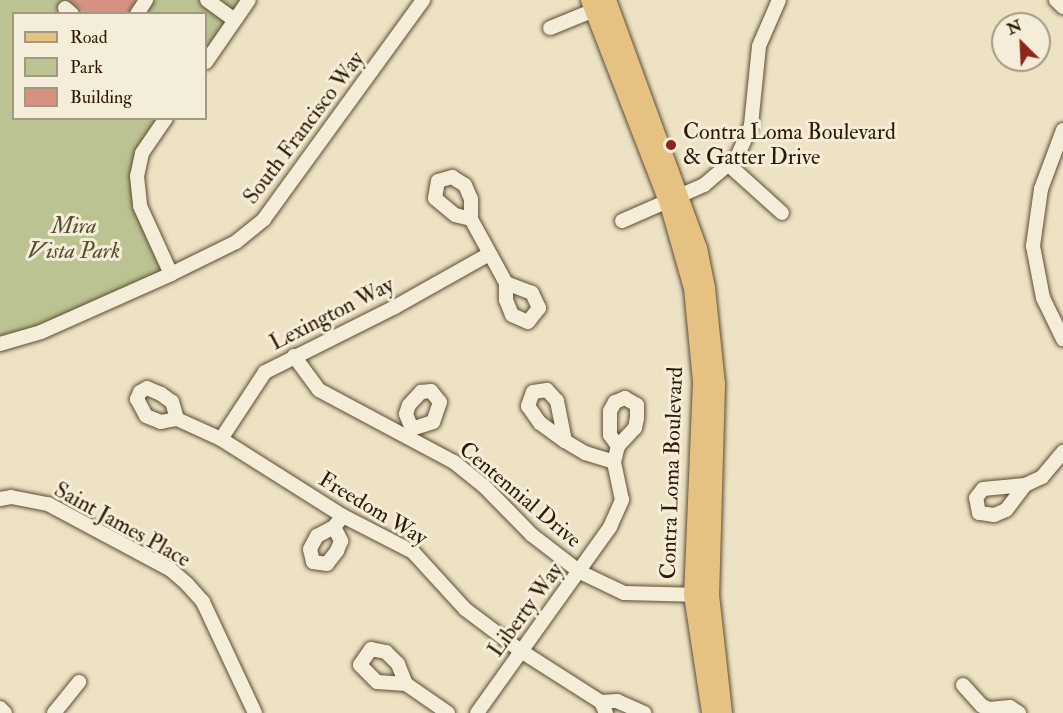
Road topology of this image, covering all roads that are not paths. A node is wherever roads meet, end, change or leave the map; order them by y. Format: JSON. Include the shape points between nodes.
{"nodes":[{"id":1,"x":207,"y":0,"type":"edge"},
{"id":2,"x":249,"y":0,"type":"edge"},
{"id":3,"x":423,"y":0,"type":"edge"},
{"id":4,"x":779,"y":0,"type":"edge"},
{"id":5,"x":1056,"y":0,"type":"edge"},
{"id":6,"x":597,"y":4,"type":"edge"},
{"id":7,"x":1063,"y":7,"type":"edge"},
{"id":8,"x":235,"y":20,"type":"junction"},
{"id":9,"x":550,"y":28,"type":"dead end"},
{"id":10,"x":207,"y":62,"type":"edge"},
{"id":11,"x":165,"y":120,"type":"edge"},
{"id":12,"x":1063,"y":130,"type":"edge"},
{"id":13,"x":730,"y":166,"type":"junction"},
{"id":14,"x":674,"y":200,"type":"junction"},
{"id":15,"x":782,"y":213,"type":"dead end"},
{"id":16,"x":471,"y":219,"type":"dead end"},
{"id":17,"x":622,"y":221,"type":"dead end"},
{"id":18,"x":489,"y":254,"type":"junction"},
{"id":19,"x":171,"y":274,"type":"junction"},
{"id":20,"x":506,"y":283,"type":"dead end"},
{"id":21,"x":1063,"y":339,"type":"edge"},
{"id":22,"x":0,"y":344,"type":"edge"},
{"id":23,"x":294,"y":356,"type":"junction"},
{"id":24,"x":177,"y":419,"type":"dead end"},
{"id":25,"x":221,"y":439,"type":"junction"},
{"id":26,"x":565,"y":441,"type":"dead end"},
{"id":27,"x":618,"y":446,"type":"dead end"},
{"id":28,"x":1063,"y":452,"type":"edge"},
{"id":29,"x":614,"y":462,"type":"junction"},
{"id":30,"x":1025,"y":485,"type":"dead end"},
{"id":31,"x":0,"y":499,"type":"edge"},
{"id":32,"x":580,"y":572,"type":"junction"},
{"id":33,"x":701,"y":595,"type":"junction"},
{"id":34,"x":520,"y":651,"type":"junction"},
{"id":35,"x":79,"y":682,"type":"dead end"},
{"id":36,"x":406,"y":684,"type":"dead end"},
{"id":37,"x":963,"y":685,"type":"dead end"},
{"id":38,"x":0,"y":708,"type":"edge"},
{"id":39,"x":604,"y":708,"type":"edge"},
{"id":40,"x":990,"y":711,"type":"edge"},
{"id":41,"x":5,"y":713,"type":"edge"},
{"id":42,"x":54,"y":713,"type":"edge"},
{"id":43,"x":255,"y":713,"type":"edge"},
{"id":44,"x":448,"y":713,"type":"edge"},
{"id":45,"x":477,"y":713,"type":"edge"},
{"id":46,"x":644,"y":713,"type":"edge"},
{"id":47,"x":711,"y":713,"type":"edge"},
{"id":48,"x":723,"y":713,"type":"edge"},
{"id":49,"x":1020,"y":713,"type":"edge"}],
"edges":[{"from":1,"to":8,"type":"street"},
{"from":2,"to":8,"type":"street"},
{"from":3,"to":19,"type":"street","name":"South Francisco Way","via":[[264,219],[236,242]]},
{"from":4,"to":13,"type":"street","via":[[759,46],[751,125],[744,146]]},
{"from":5,"to":7,"type":"street"},
{"from":6,"to":9,"type":"street"},
{"from":6,"to":14,"type":"main road","name":"Contra Loma Boulevard"},
{"from":8,"to":10,"type":"street"},
{"from":11,"to":19,"type":"street","via":[[142,153],[137,176],[140,206]]},
{"from":12,"to":21,"type":"street","via":[[1041,189],[1034,246],[1043,298]]},
{"from":13,"to":14,"type":"street"},
{"from":13,"to":15,"type":"street"},
{"from":14,"to":17,"type":"street"},
{"from":14,"to":33,"type":"main road","name":"Contra Loma Boulevard","via":[[698,248],[714,338]]},
{"from":16,"to":18,"type":"street"},
{"from":18,"to":20,"type":"street"},
{"from":18,"to":23,"type":"street","name":"Lexington Way","via":[[395,307]]},
{"from":19,"to":22,"type":"street","name":"South Francisco Way","via":[[41,332]]},
{"from":23,"to":25,"type":"street","name":"Lexington Way","via":[[265,372]]},
{"from":23,"to":32,"type":"street","name":"Centennial Drive","via":[[319,390],[410,433],[454,462],[484,486],[532,536]]},
{"from":24,"to":25,"type":"street","name":"Freedom Way"},
{"from":25,"to":34,"type":"street","name":"Freedom Way","via":[[338,521],[413,552],[465,609]]},
{"from":26,"to":29,"type":"street"},
{"from":27,"to":29,"type":"street"},
{"from":28,"to":30,"type":"street","via":[[1042,477]]},
{"from":29,"to":32,"type":"street","name":"Liberty Way","via":[[622,500],[610,527]]},
{"from":31,"to":43,"type":"street","name":"Saint James Place","via":[[11,497],[48,504],[171,570],[188,584],[203,602]]},
{"from":32,"to":33,"type":"street","name":"Centennial Drive","via":[[624,593]]},
{"from":32,"to":34,"type":"street","name":"Liberty Way"},
{"from":33,"to":47,"type":"main road","name":"Contra Loma Boulevard"},
{"from":33,"to":48,"type":"main road","name":"Contra Loma Boulevard"},
{"from":34,"to":39,"type":"street","name":"Freedom Way"},
{"from":34,"to":45,"type":"street","name":"Liberty Way"},
{"from":35,"to":42,"type":"street"},
{"from":36,"to":44,"type":"street"},
{"from":37,"to":40,"type":"street"},
{"from":38,"to":41,"type":"street"},
{"from":39,"to":46,"type":"street","via":[[617,701]]},
{"from":40,"to":49,"type":"street","via":[[1011,707]]}]}
